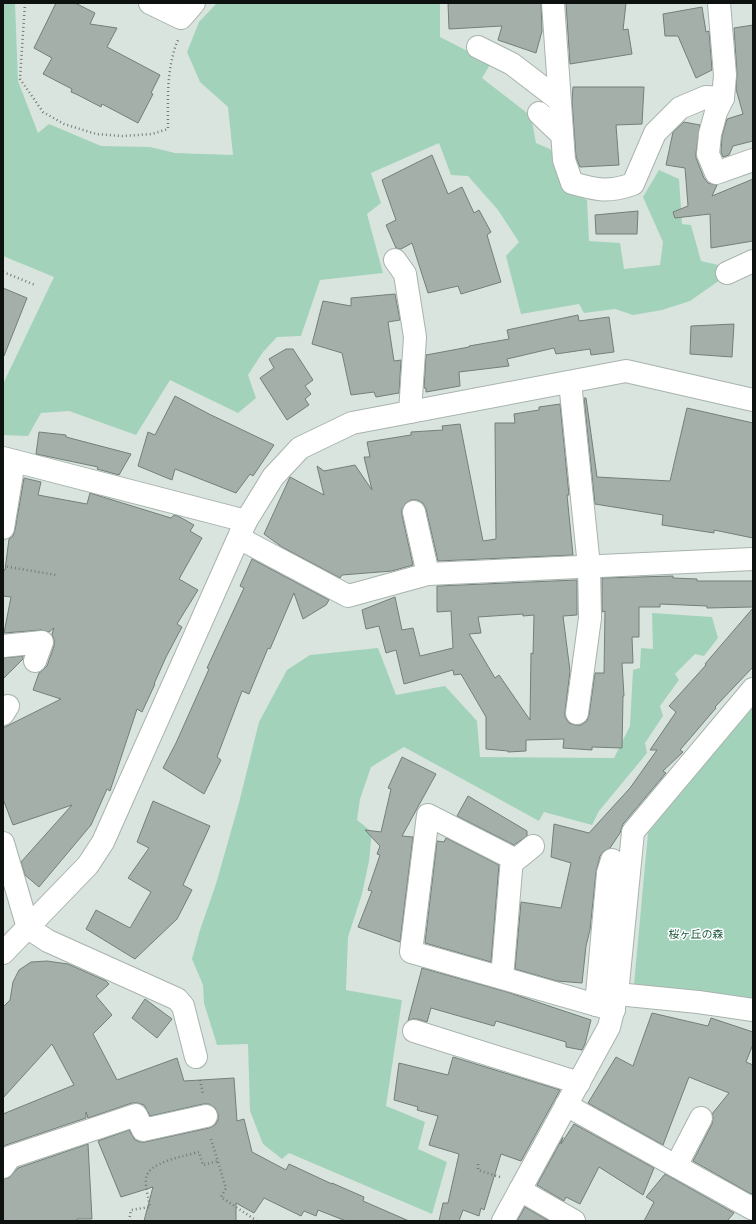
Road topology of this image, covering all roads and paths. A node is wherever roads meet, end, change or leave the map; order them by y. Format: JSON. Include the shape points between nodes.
{"nodes":[{"id":1,"x":25,"y":3,"type":"edge"},
{"id":2,"x":150,"y":3,"type":"edge"},
{"id":3,"x":194,"y":3,"type":"edge"},
{"id":4,"x":553,"y":3,"type":"edge"},
{"id":5,"x":719,"y":3,"type":"edge"},
{"id":6,"x":179,"y":40,"type":"dead end"},
{"id":7,"x":478,"y":48,"type":"dead end"},
{"id":8,"x":723,"y":98,"type":"junction"},
{"id":9,"x":559,"y":100,"type":"junction"},
{"id":10,"x":539,"y":113,"type":"dead end"},
{"id":11,"x":562,"y":135,"type":"junction"},
{"id":12,"x":753,"y":160,"type":"edge"},
{"id":13,"x":395,"y":260,"type":"dead end"},
{"id":14,"x":753,"y":261,"type":"edge"},
{"id":15,"x":3,"y":272,"type":"edge"},
{"id":16,"x":727,"y":273,"type":"dead end"},
{"id":17,"x":35,"y":286,"type":"dead end"},
{"id":18,"x":570,"y":382,"type":"junction"},
{"id":19,"x":753,"y":400,"type":"edge"},
{"id":20,"x":410,"y":412,"type":"junction"},
{"id":21,"x":9,"y":459,"type":"edge"},
{"id":22,"x":414,"y":512,"type":"dead end"},
{"id":23,"x":3,"y":528,"type":"edge"},
{"id":24,"x":242,"y":530,"type":"junction"},
{"id":25,"x":753,"y":560,"type":"edge"},
{"id":26,"x":3,"y":566,"type":"edge"},
{"id":27,"x":589,"y":566,"type":"junction"},
{"id":28,"x":428,"y":574,"type":"junction"},
{"id":29,"x":56,"y":575,"type":"dead end"},
{"id":30,"x":3,"y":646,"type":"edge"},
{"id":31,"x":34,"y":661,"type":"dead end"},
{"id":32,"x":753,"y":689,"type":"edge"},
{"id":33,"x":578,"y":713,"type":"dead end"},
{"id":34,"x":3,"y":843,"type":"edge"},
{"id":35,"x":533,"y":846,"type":"dead end"},
{"id":36,"x":612,"y":860,"type":"dead end"},
{"id":37,"x":512,"y":863,"type":"junction"},
{"id":38,"x":28,"y":928,"type":"junction"},
{"id":39,"x":3,"y":953,"type":"edge"},
{"id":40,"x":502,"y":978,"type":"junction"},
{"id":41,"x":609,"y":1003,"type":"junction"},
{"id":42,"x":753,"y":1010,"type":"edge"},
{"id":43,"x":414,"y":1031,"type":"dead end"},
{"id":44,"x":196,"y":1058,"type":"dead end"},
{"id":45,"x":579,"y":1083,"type":"junction"},
{"id":46,"x":566,"y":1104,"type":"junction"},
{"id":47,"x":206,"y":1116,"type":"dead end"},
{"id":48,"x":701,"y":1118,"type":"dead end"},
{"id":49,"x":212,"y":1143,"type":"dead end"},
{"id":50,"x":218,"y":1161,"type":"junction"},
{"id":51,"x":478,"y":1164,"type":"dead end"},
{"id":52,"x":676,"y":1166,"type":"junction"},
{"id":53,"x":3,"y":1167,"type":"edge"},
{"id":54,"x":521,"y":1189,"type":"junction"},
{"id":55,"x":753,"y":1209,"type":"edge"},
{"id":56,"x":129,"y":1221,"type":"edge"},
{"id":57,"x":257,"y":1221,"type":"edge"},
{"id":58,"x":503,"y":1221,"type":"edge"},
{"id":59,"x":574,"y":1221,"type":"edge"}],
"edges":[{"from":1,"to":6,"type":"path","via":[[20,80],[43,112],[64,124],[96,134],[145,135],[168,129],[170,67]]},
{"from":2,"to":3,"type":"street","via":[[181,18]]},
{"from":4,"to":9,"type":"street"},
{"from":5,"to":8,"type":"street","via":[[725,75]]},
{"from":7,"to":9,"type":"street","via":[[512,64]]},
{"from":8,"to":11,"type":"street","via":[[706,97],[680,108],[655,133],[633,184],[616,190],[595,190],[572,183],[564,160]]},
{"from":8,"to":12,"type":"street","via":[[710,134],[708,154],[716,173]]},
{"from":9,"to":11,"type":"street"},
{"from":10,"to":11,"type":"street"},
{"from":13,"to":20,"type":"street","via":[[405,274],[415,337]]},
{"from":14,"to":16,"type":"street"},
{"from":15,"to":17,"type":"path"},
{"from":18,"to":19,"type":"street","via":[[626,371]]},
{"from":18,"to":20,"type":"street"},
{"from":18,"to":27,"type":"street"},
{"from":20,"to":24,"type":"street","via":[[352,423],[300,448],[272,477]]},
{"from":21,"to":23,"type":"street"},
{"from":21,"to":24,"type":"street"},
{"from":22,"to":28,"type":"street"},
{"from":24,"to":28,"type":"street","via":[[348,596]]},
{"from":24,"to":38,"type":"street","via":[[103,842],[88,865]]},
{"from":25,"to":27,"type":"street"},
{"from":26,"to":29,"type":"path"},
{"from":27,"to":28,"type":"street"},
{"from":27,"to":33,"type":"street","via":[[590,618]]},
{"from":30,"to":31,"type":"street","via":[[42,642]]},
{"from":32,"to":41,"type":"street","via":[[633,832]]},
{"from":34,"to":38,"type":"street"},
{"from":35,"to":37,"type":"street"},
{"from":36,"to":41,"type":"street","via":[[608,873]]},
{"from":37,"to":40,"type":"street"},
{"from":37,"to":40,"type":"street","via":[[512,858],[428,815],[411,952]]},
{"from":38,"to":39,"type":"street"},
{"from":38,"to":44,"type":"street","via":[[48,941],[177,998],[184,1006]]},
{"from":40,"to":41,"type":"street"},
{"from":41,"to":42,"type":"street","via":[[698,1002]]},
{"from":41,"to":45,"type":"street","via":[[609,1027]]},
{"from":43,"to":45,"type":"street"},
{"from":45,"to":46,"type":"street"},
{"from":46,"to":52,"type":"street"},
{"from":46,"to":54,"type":"street"},
{"from":47,"to":53,"type":"street","via":[[143,1130],[136,1115],[10,1157]]},
{"from":48,"to":52,"type":"street"},
{"from":49,"to":50,"type":"path"},
{"from":50,"to":56,"type":"path","via":[[203,1165],[199,1152],[156,1165],[146,1179],[150,1207],[132,1210]]},
{"from":50,"to":57,"type":"path","via":[[226,1188],[221,1198]]},
{"from":51,"to":54,"type":"path","via":[[478,1170],[510,1180]]},
{"from":52,"to":55,"type":"street"},
{"from":54,"to":58,"type":"street"},
{"from":54,"to":59,"type":"street"}]}
